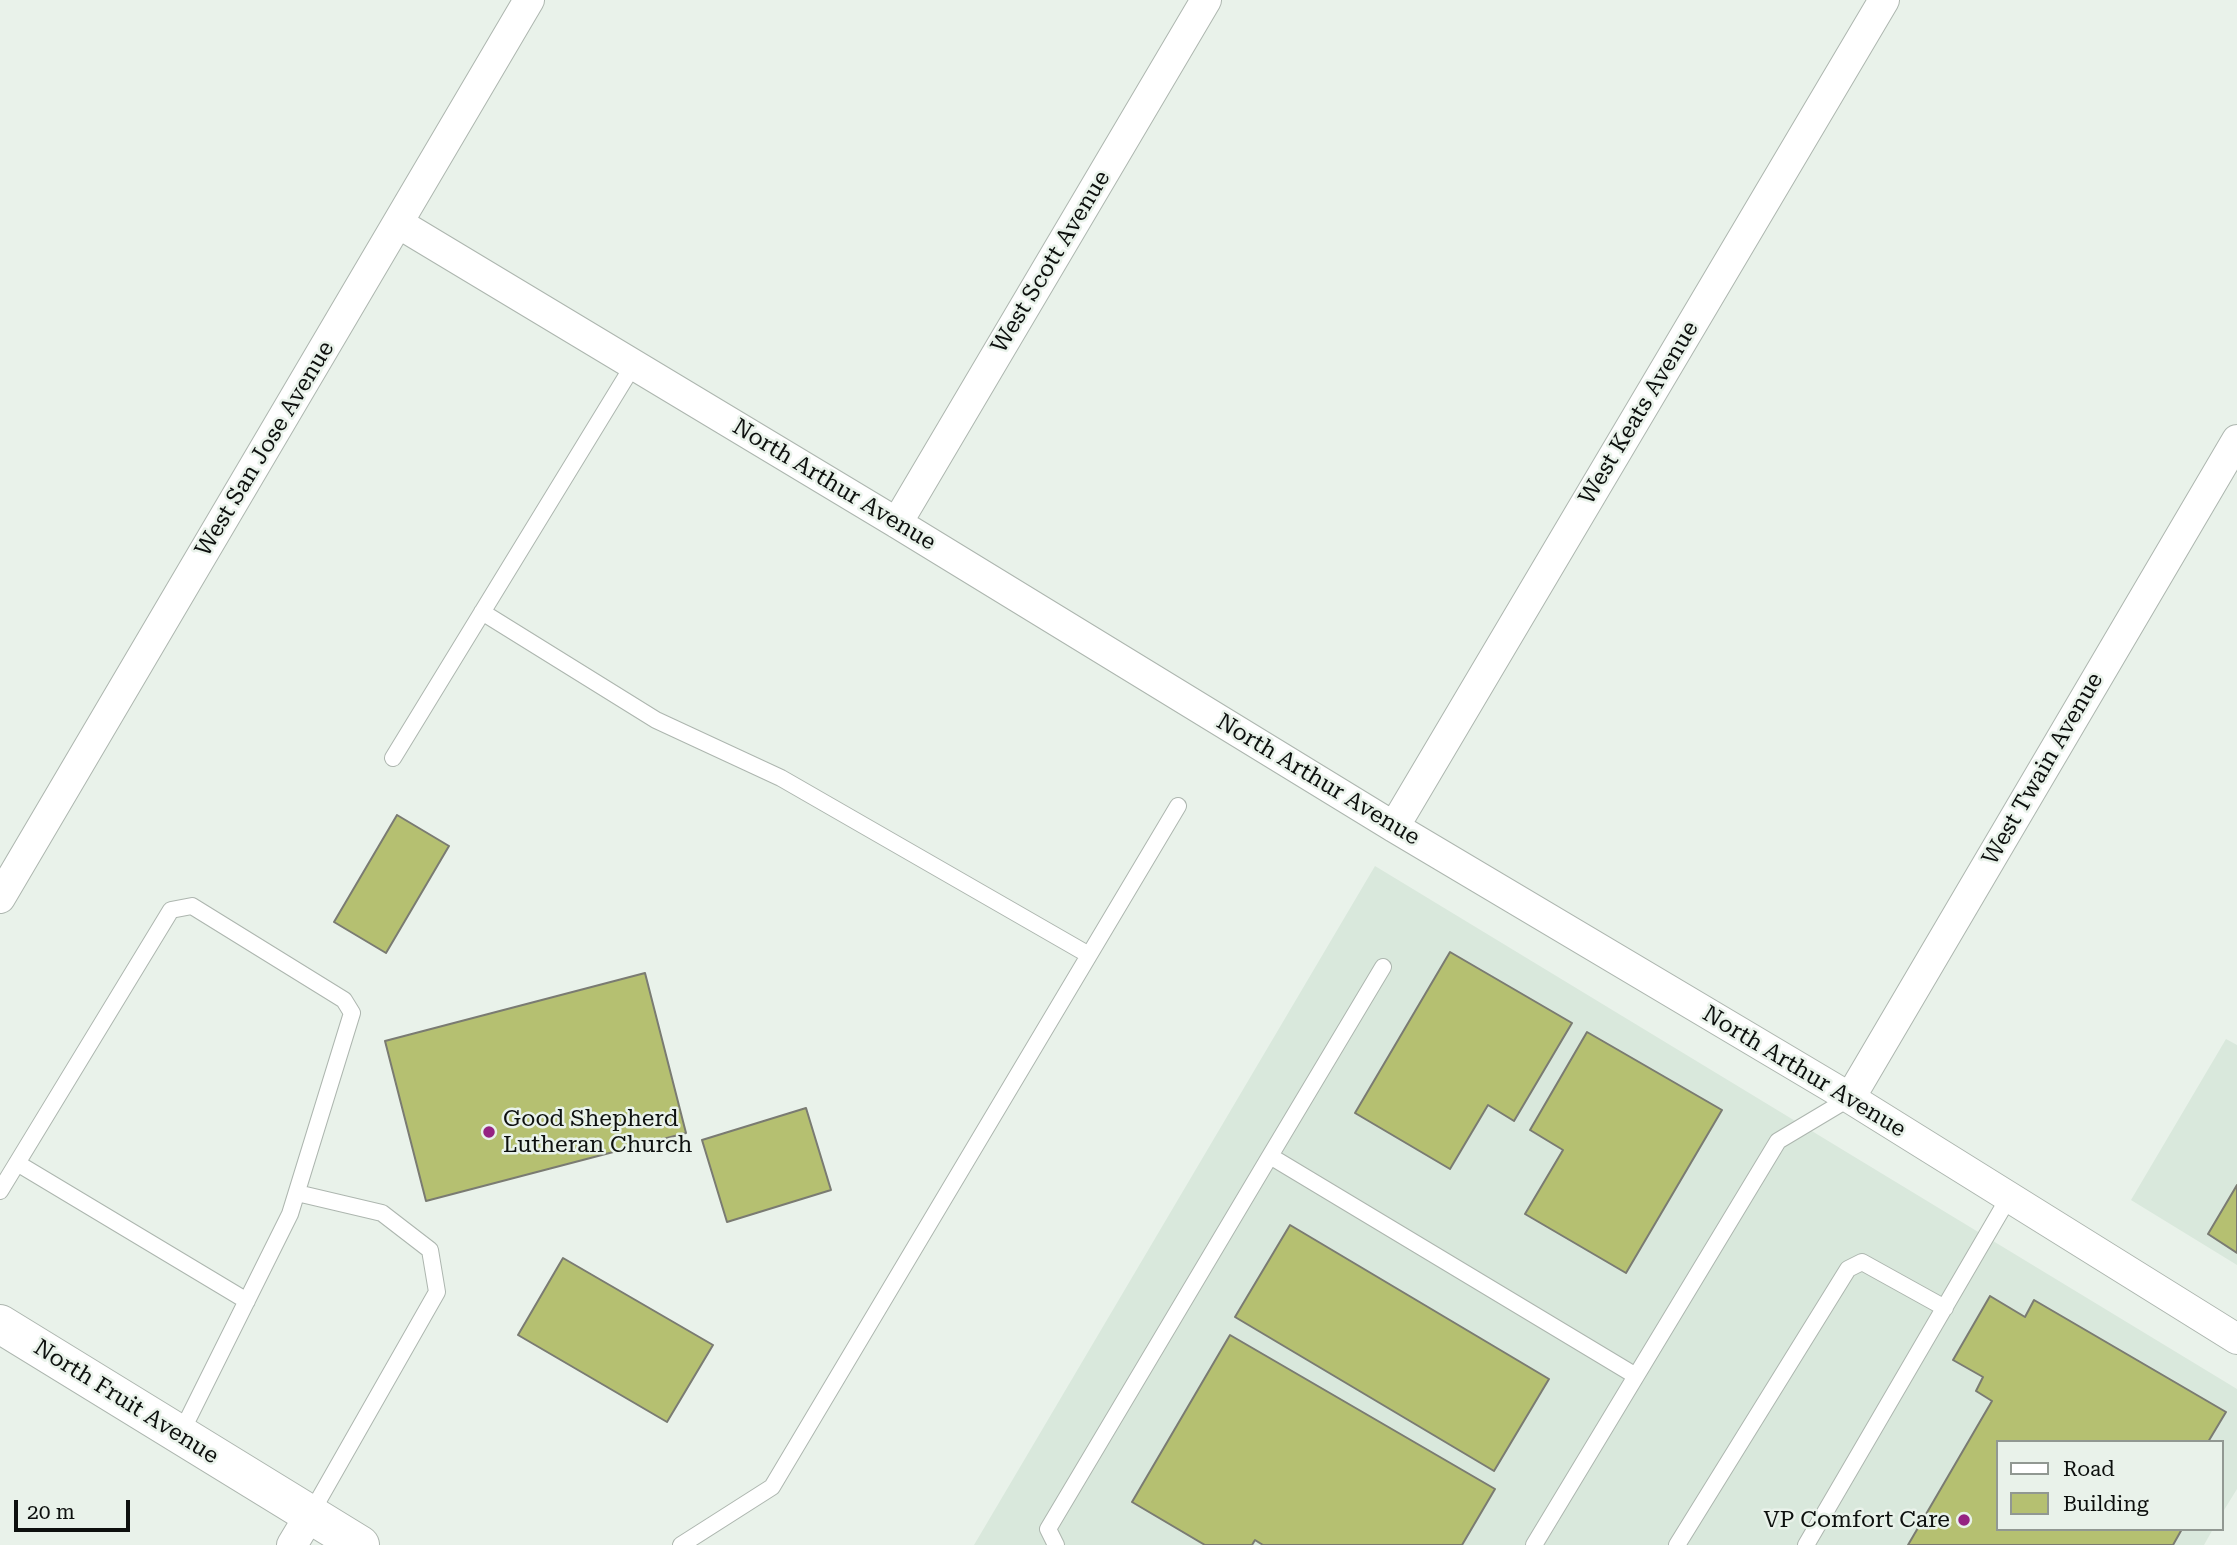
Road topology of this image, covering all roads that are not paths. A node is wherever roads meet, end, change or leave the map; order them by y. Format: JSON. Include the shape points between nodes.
{"nodes":[{"id":1,"x":529,"y":0,"type":"edge"},
{"id":2,"x":1206,"y":0,"type":"edge"},
{"id":3,"x":1884,"y":0,"type":"edge"},
{"id":4,"x":398,"y":223,"type":"junction"},
{"id":5,"x":634,"y":364,"type":"junction"},
{"id":6,"x":2237,"y":440,"type":"edge"},
{"id":7,"x":897,"y":523,"type":"junction"},
{"id":8,"x":482,"y":612,"type":"junction"},
{"id":9,"x":393,"y":758,"type":"dead end"},
{"id":10,"x":1178,"y":806,"type":"dead end"},
{"id":11,"x":1394,"y":827,"type":"junction"},
{"id":12,"x":0,"y":898,"type":"edge"},
{"id":13,"x":1089,"y":955,"type":"junction"},
{"id":14,"x":1383,"y":967,"type":"dead end"},
{"id":15,"x":1850,"y":1098,"type":"junction"},
{"id":16,"x":1270,"y":1156,"type":"junction"},
{"id":17,"x":17,"y":1163,"type":"junction"},
{"id":18,"x":0,"y":1191,"type":"edge"},
{"id":19,"x":297,"y":1193,"type":"junction"},
{"id":20,"x":2009,"y":1197,"type":"junction"},
{"id":21,"x":247,"y":1301,"type":"junction"},
{"id":22,"x":1945,"y":1308,"type":"junction"},
{"id":23,"x":0,"y":1324,"type":"edge"},
{"id":24,"x":2237,"y":1339,"type":"edge"},
{"id":25,"x":1636,"y":1376,"type":"junction"},
{"id":26,"x":180,"y":1435,"type":"junction"},
{"id":27,"x":301,"y":1530,"type":"edge"},
{"id":28,"x":360,"y":1545,"type":"edge"},
{"id":29,"x":681,"y":1545,"type":"edge"},
{"id":30,"x":1056,"y":1545,"type":"edge"},
{"id":31,"x":1534,"y":1545,"type":"edge"},
{"id":32,"x":1677,"y":1545,"type":"edge"},
{"id":33,"x":1806,"y":1545,"type":"edge"}],
"edges":[{"from":1,"to":4,"type":"street","name":"West San Jose Avenue"},
{"from":2,"to":7,"type":"street","name":"West Scott Avenue"},
{"from":3,"to":11,"type":"street","name":"West Keats Avenue"},
{"from":4,"to":5,"type":"street","name":"North Arthur Avenue"},
{"from":4,"to":12,"type":"street","name":"West San Jose Avenue"},
{"from":5,"to":7,"type":"street","name":"North Arthur Avenue"},
{"from":5,"to":8,"type":"lane"},
{"from":6,"to":15,"type":"street","name":"West Twain Avenue"},
{"from":7,"to":11,"type":"street","name":"North Arthur Avenue"},
{"from":8,"to":9,"type":"lane"},
{"from":8,"to":13,"type":"lane","via":[[656,720],[781,778]]},
{"from":10,"to":13,"type":"lane"},
{"from":11,"to":15,"type":"street","name":"North Arthur Avenue"},
{"from":13,"to":29,"type":"lane","via":[[772,1487]]},
{"from":14,"to":16,"type":"lane"},
{"from":15,"to":20,"type":"street","name":"North Arthur Avenue"},
{"from":15,"to":25,"type":"lane","via":[[1778,1141]]},
{"from":16,"to":25,"type":"lane"},
{"from":16,"to":30,"type":"lane","via":[[1048,1529]]},
{"from":17,"to":18,"type":"lane"},
{"from":17,"to":19,"type":"lane","via":[[171,911],[192,906],[344,1000],[352,1013]]},
{"from":17,"to":21,"type":"lane"},
{"from":19,"to":21,"type":"lane"},
{"from":19,"to":27,"type":"lane","via":[[382,1213],[430,1250],[437,1292]]},
{"from":20,"to":22,"type":"lane"},
{"from":20,"to":24,"type":"street","name":"North Arthur Avenue"},
{"from":21,"to":26,"type":"lane"},
{"from":22,"to":32,"type":"lane","via":[[1862,1262],[1848,1269]]},
{"from":22,"to":33,"type":"lane"},
{"from":23,"to":26,"type":"street","name":"North Fruit Avenue"},
{"from":25,"to":31,"type":"lane"},
{"from":26,"to":27,"type":"street","name":"North Fruit Avenue"},
{"from":27,"to":28,"type":"street","name":"North Fruit Avenue"}]}
